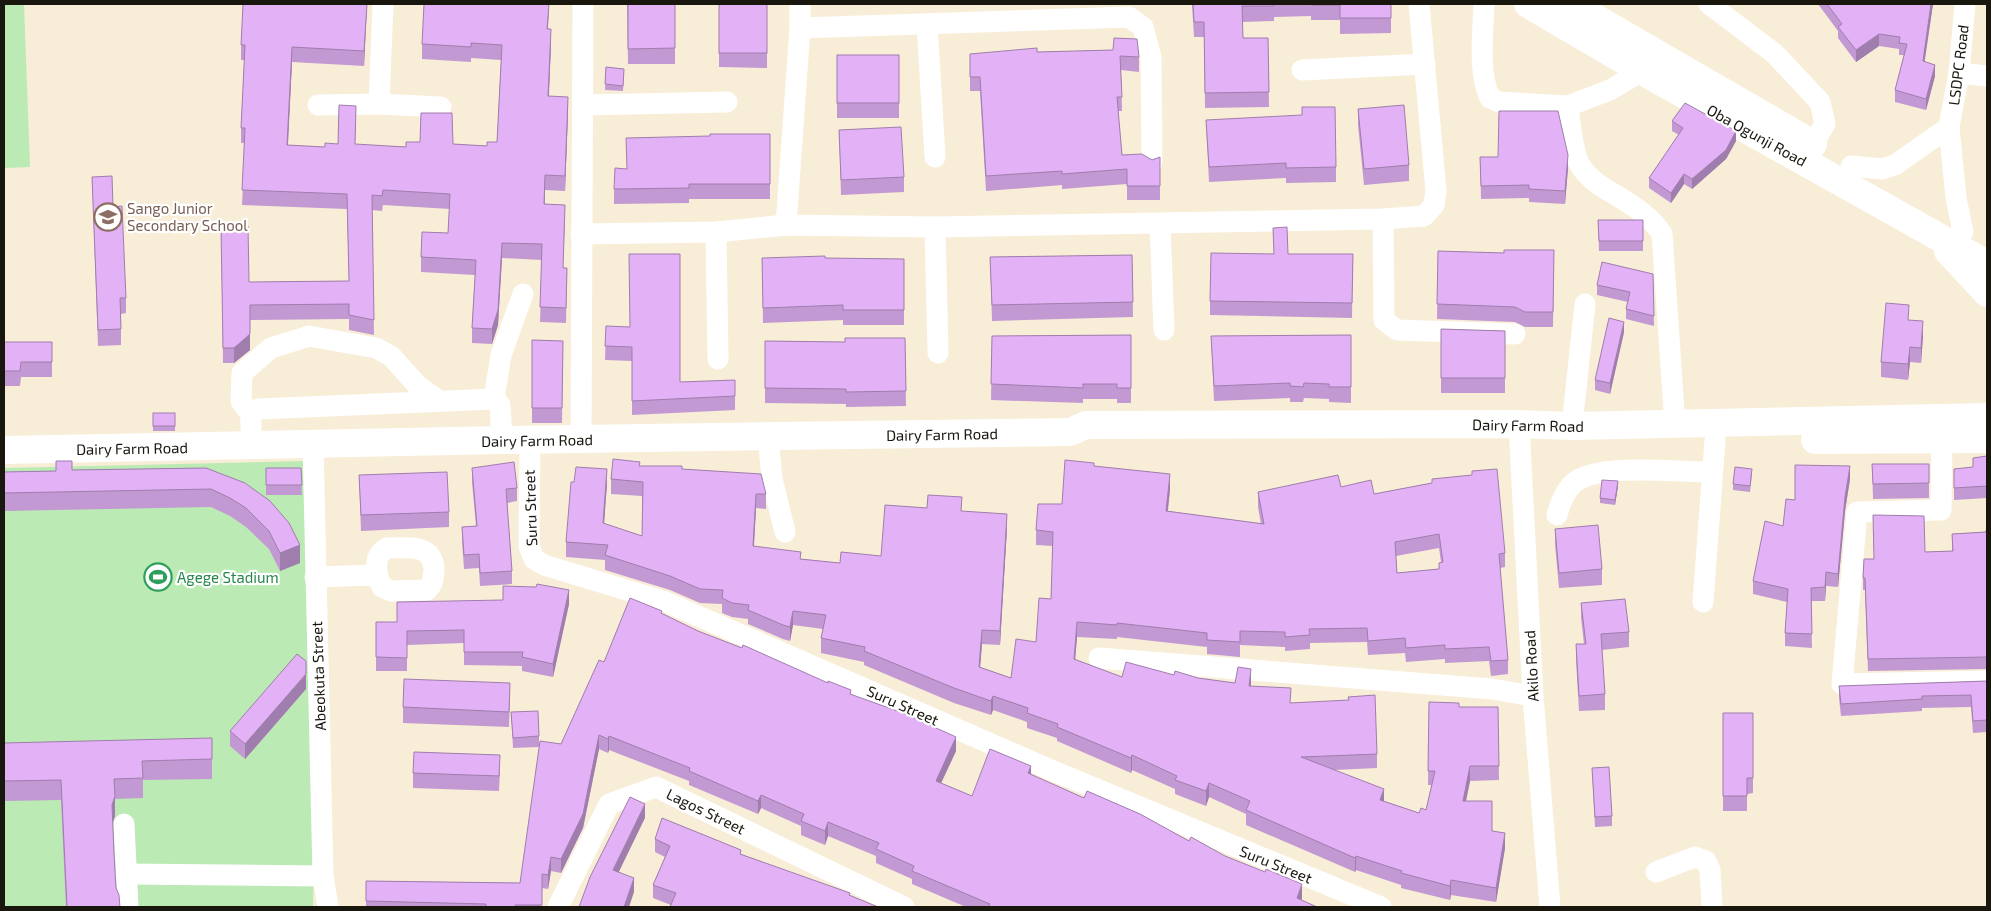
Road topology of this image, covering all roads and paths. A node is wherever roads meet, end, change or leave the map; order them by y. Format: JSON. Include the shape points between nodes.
{"nodes":[{"id":1,"x":383,"y":4,"type":"edge"},
{"id":2,"x":583,"y":4,"type":"edge"},
{"id":3,"x":800,"y":4,"type":"edge"},
{"id":4,"x":1418,"y":4,"type":"edge"},
{"id":5,"x":1484,"y":4,"type":"edge"},
{"id":6,"x":1528,"y":4,"type":"edge"},
{"id":7,"x":1571,"y":4,"type":"edge"},
{"id":8,"x":1709,"y":4,"type":"edge"},
{"id":9,"x":1965,"y":4,"type":"edge"},
{"id":10,"x":1130,"y":11,"type":"edge"},
{"id":11,"x":927,"y":24,"type":"junction"},
{"id":12,"x":800,"y":28,"type":"junction"},
{"id":13,"x":1425,"y":64,"type":"junction"},
{"id":14,"x":1302,"y":70,"type":"dead end"},
{"id":15,"x":1642,"y":71,"type":"junction"},
{"id":16,"x":1960,"y":73,"type":"junction"},
{"id":17,"x":1987,"y":76,"type":"edge"},
{"id":18,"x":727,"y":102,"type":"dead end"},
{"id":19,"x":379,"y":104,"type":"junction"},
{"id":20,"x":318,"y":105,"type":"dead end"},
{"id":21,"x":583,"y":105,"type":"junction"},
{"id":22,"x":1568,"y":106,"type":"junction"},
{"id":23,"x":441,"y":107,"type":"dead end"},
{"id":24,"x":1949,"y":126,"type":"junction"},
{"id":25,"x":1808,"y":152,"type":"junction"},
{"id":26,"x":934,"y":157,"type":"dead end"},
{"id":27,"x":1152,"y":162,"type":"edge"},
{"id":28,"x":1850,"y":166,"type":"junction"},
{"id":29,"x":1383,"y":219,"type":"junction"},
{"id":30,"x":1160,"y":224,"type":"junction"},
{"id":31,"x":786,"y":225,"type":"junction"},
{"id":32,"x":935,"y":227,"type":"junction"},
{"id":33,"x":1928,"y":230,"type":"junction"},
{"id":34,"x":716,"y":232,"type":"junction"},
{"id":35,"x":1963,"y":232,"type":"junction"},
{"id":36,"x":581,"y":234,"type":"junction"},
{"id":37,"x":1987,"y":246,"type":"edge"},
{"id":38,"x":1987,"y":264,"type":"edge"},
{"id":39,"x":1987,"y":293,"type":"edge"},
{"id":40,"x":523,"y":294,"type":"dead end"},
{"id":41,"x":1585,"y":304,"type":"dead end"},
{"id":42,"x":1164,"y":330,"type":"dead end"},
{"id":43,"x":1515,"y":334,"type":"dead end"},
{"id":44,"x":938,"y":353,"type":"dead end"},
{"id":45,"x":718,"y":359,"type":"dead end"},
{"id":46,"x":494,"y":398,"type":"junction"},
{"id":47,"x":439,"y":401,"type":"junction"},
{"id":48,"x":250,"y":414,"type":"junction"},
{"id":49,"x":1987,"y":417,"type":"edge"},
{"id":50,"x":1674,"y":425,"type":"junction"},
{"id":51,"x":1572,"y":426,"type":"junction"},
{"id":52,"x":1519,"y":432,"type":"junction"},
{"id":53,"x":768,"y":436,"type":"junction"},
{"id":54,"x":581,"y":439,"type":"junction"},
{"id":55,"x":1987,"y":439,"type":"edge"},
{"id":56,"x":502,"y":440,"type":"junction"},
{"id":57,"x":530,"y":440,"type":"junction"},
{"id":58,"x":1715,"y":440,"type":"junction"},
{"id":59,"x":1942,"y":440,"type":"junction"},
{"id":60,"x":313,"y":444,"type":"junction"},
{"id":61,"x":251,"y":445,"type":"junction"},
{"id":62,"x":4,"y":450,"type":"edge"},
{"id":63,"x":1711,"y":472,"type":"junction"},
{"id":64,"x":1557,"y":515,"type":"dead end"},
{"id":65,"x":785,"y":532,"type":"dead end"},
{"id":66,"x":376,"y":575,"type":"dead end"},
{"id":67,"x":315,"y":577,"type":"junction"},
{"id":68,"x":1703,"y":602,"type":"dead end"},
{"id":69,"x":1099,"y":658,"type":"dead end"},
{"id":70,"x":1987,"y":681,"type":"edge"},
{"id":71,"x":1533,"y":696,"type":"junction"},
{"id":72,"x":124,"y":824,"type":"dead end"},
{"id":73,"x":1656,"y":872,"type":"dead end"},
{"id":74,"x":126,"y":874,"type":"junction"},
{"id":75,"x":323,"y":876,"type":"junction"},
{"id":76,"x":128,"y":907,"type":"edge"},
{"id":77,"x":328,"y":907,"type":"edge"},
{"id":78,"x":558,"y":907,"type":"edge"},
{"id":79,"x":904,"y":907,"type":"edge"},
{"id":80,"x":1380,"y":907,"type":"edge"},
{"id":81,"x":1550,"y":907,"type":"edge"},
{"id":82,"x":1712,"y":907,"type":"edge"}],
"edges":[{"from":1,"to":19,"type":"street"},
{"from":2,"to":21,"type":"street"},
{"from":3,"to":12,"type":"street"},
{"from":4,"to":13,"type":"street"},
{"from":5,"to":22,"type":"street","via":[[1483,55],[1486,90],[1490,98],[1499,102]]},
{"from":6,"to":15,"type":"main road","name":"Oba Ogunji Road"},
{"from":7,"to":25,"type":"main road","name":"Oba Ogunji Road"},
{"from":8,"to":25,"type":"street","via":[[1775,54],[1820,102],[1825,124]]},
{"from":9,"to":16,"type":"street","name":"LSDPC Road"},
{"from":10,"to":11,"type":"street"},
{"from":10,"to":27,"type":"street","via":[[1143,28],[1151,57]]},
{"from":11,"to":12,"type":"street"},
{"from":11,"to":26,"type":"street"},
{"from":12,"to":31,"type":"street"},
{"from":13,"to":14,"type":"street"},
{"from":13,"to":29,"type":"street","via":[[1436,191],[1434,205],[1424,216]]},
{"from":15,"to":22,"type":"street","via":[[1610,90]]},
{"from":15,"to":25,"type":"main road","name":"Oba Ogunji Road"},
{"from":16,"to":17,"type":"street"},
{"from":16,"to":24,"type":"street","name":"LSDPC Road"},
{"from":18,"to":21,"type":"street"},
{"from":19,"to":20,"type":"street"},
{"from":19,"to":23,"type":"street"},
{"from":21,"to":36,"type":"street"},
{"from":22,"to":50,"type":"street","via":[[1578,162],[1588,177],[1641,209],[1662,234]]},
{"from":24,"to":28,"type":"street","via":[[1895,165],[1882,169]]},
{"from":24,"to":35,"type":"street","name":"LSDPC Road"},
{"from":25,"to":28,"type":"main road","name":"Oba Ogunji Road"},
{"from":25,"to":33,"type":"main road","name":"Oba Ogunji Road"},
{"from":28,"to":35,"type":"main road","name":"Oba Ogunji Road"},
{"from":29,"to":30,"type":"street"},
{"from":29,"to":43,"type":"street","via":[[1384,320],[1388,326],[1418,332]]},
{"from":30,"to":32,"type":"street"},
{"from":30,"to":42,"type":"street"},
{"from":31,"to":32,"type":"street"},
{"from":31,"to":34,"type":"street"},
{"from":32,"to":44,"type":"street"},
{"from":33,"to":38,"type":"main road","name":"Oba Ogunji Road"},
{"from":33,"to":39,"type":"main road"},
{"from":34,"to":36,"type":"street"},
{"from":34,"to":45,"type":"street"},
{"from":35,"to":37,"type":"main road","name":"Oba Ogunji Road"},
{"from":36,"to":54,"type":"street"},
{"from":40,"to":46,"type":"street","via":[[501,355]]},
{"from":41,"to":51,"type":"street"},
{"from":46,"to":47,"type":"street"},
{"from":46,"to":56,"type":"street","via":[[500,406]]},
{"from":47,"to":48,"type":"street","via":[[259,409]]},
{"from":47,"to":48,"type":"street","via":[[417,385],[391,356],[376,348],[309,336],[271,348],[242,373],[241,401]]},
{"from":48,"to":61,"type":"street"},
{"from":49,"to":50,"type":"main road","name":"Dairy Farm Road"},
{"from":50,"to":51,"type":"main road","name":"Dairy Farm Road"},
{"from":51,"to":52,"type":"main road","name":"Dairy Farm Road"},
{"from":52,"to":53,"type":"main road","name":"Dairy Farm Road","via":[[1086,425],[1070,432]]},
{"from":52,"to":58,"type":"main road","name":"Dairy Farm Road"},
{"from":52,"to":71,"type":"street","name":"Akilo Road"},
{"from":53,"to":54,"type":"main road","name":"Dairy Farm Road"},
{"from":53,"to":65,"type":"street","via":[[772,479]]},
{"from":54,"to":57,"type":"main road","name":"Dairy Farm Road"},
{"from":55,"to":59,"type":"main road","name":"Dairy Farm Road"},
{"from":56,"to":57,"type":"main road","name":"Dairy Farm Road"},
{"from":56,"to":60,"type":"main road","name":"Dairy Farm Road"},
{"from":57,"to":80,"type":"street","name":"Suru Street","via":[[529,546],[534,559],[544,566],[666,602],[1051,770]]},
{"from":58,"to":59,"type":"main road","name":"Dairy Farm Road"},
{"from":58,"to":63,"type":"street"},
{"from":59,"to":70,"type":"street","via":[[1941,510],[1857,512],[1842,684]]},
{"from":60,"to":61,"type":"main road","name":"Dairy Farm Road"},
{"from":60,"to":67,"type":"street","name":"Abeokuta Street"},
{"from":61,"to":62,"type":"main road","name":"Dairy Farm Road"},
{"from":63,"to":64,"type":"street","via":[[1605,470],[1575,482],[1561,501]]},
{"from":63,"to":68,"type":"street"},
{"from":66,"to":67,"type":"street"},
{"from":67,"to":75,"type":"street","name":"Abeokuta Street"},
{"from":69,"to":71,"type":"street","via":[[1492,689]]},
{"from":71,"to":81,"type":"street","name":"Akilo Road"},
{"from":72,"to":74,"type":"street"},
{"from":73,"to":82,"type":"street","via":[[1695,857],[1706,861],[1710,870]]},
{"from":74,"to":75,"type":"street"},
{"from":74,"to":76,"type":"street"},
{"from":75,"to":77,"type":"street","name":"Abeokuta Street"},
{"from":78,"to":79,"type":"street","name":"Lagos Street","via":[[609,804],[656,787]]}]}
